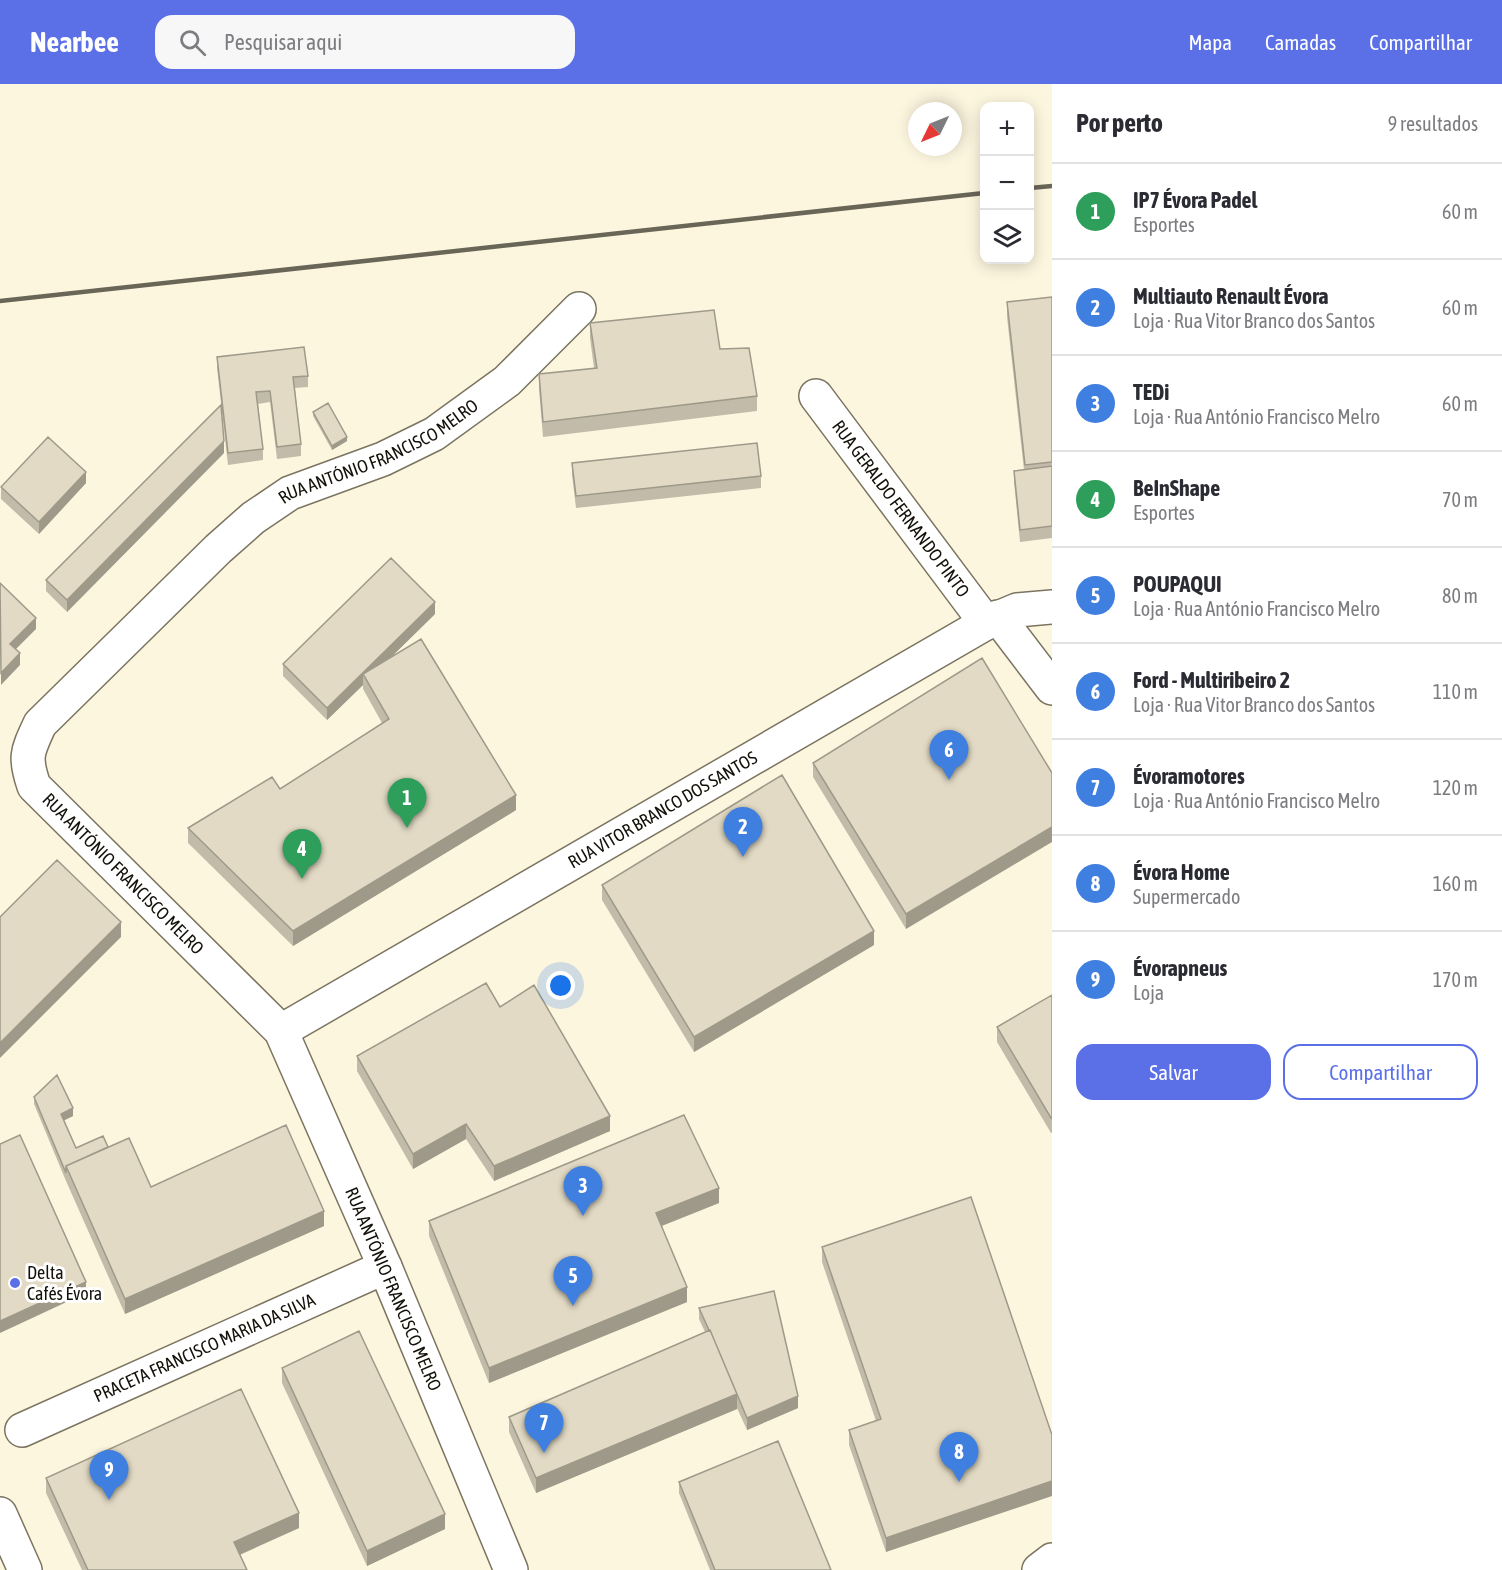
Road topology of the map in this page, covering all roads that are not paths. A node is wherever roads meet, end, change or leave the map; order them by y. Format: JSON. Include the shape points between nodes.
{"nodes":[{"id":1,"x":579,"y":309,"type":"dead end"},
{"id":2,"x":816,"y":396,"type":"dead end"},
{"id":3,"x":1052,"y":607,"type":"edge"},
{"id":4,"x":992,"y":620,"type":"junction"},
{"id":5,"x":1052,"y":688,"type":"edge"},
{"id":6,"x":281,"y":1031,"type":"junction"},
{"id":7,"x":385,"y":1267,"type":"junction"},
{"id":8,"x":22,"y":1430,"type":"dead end"},
{"id":9,"x":0,"y":1514,"type":"edge"},
{"id":10,"x":1052,"y":1560,"type":"edge"},
{"id":11,"x":25,"y":1570,"type":"edge"},
{"id":12,"x":511,"y":1570,"type":"edge"},
{"id":13,"x":1039,"y":1570,"type":"edge"}],
"edges":[{"from":1,"to":6,"type":"street","name":"RUA ANTÓNIO FRANCISCO MELRO","via":[[507,381],[434,435],[383,459],[290,493],[254,518],[40,724],[31,744],[26,764],[34,786]]},
{"from":2,"to":4,"type":"street","name":"RUA GERALDO FERNANDO PINTO"},
{"from":3,"to":4,"type":"street","name":"RUA VITOR BRANCO DOS SANTOS","via":[[1017,610]]},
{"from":4,"to":5,"type":"street","name":"RUA GERALDO FERNANDO PINTO"},
{"from":4,"to":6,"type":"street","name":"RUA VITOR BRANCO DOS SANTOS"},
{"from":6,"to":7,"type":"street","name":"RUA ANTÓNIO FRANCISCO MELRO"},
{"from":7,"to":8,"type":"street","name":"PRACETA FRANCISCO MARIA DA SILVA"},
{"from":7,"to":12,"type":"street","name":"RUA ANTÓNIO FRANCISCO MELRO"},
{"from":9,"to":11,"type":"street"},
{"from":10,"to":13,"type":"street"}]}
